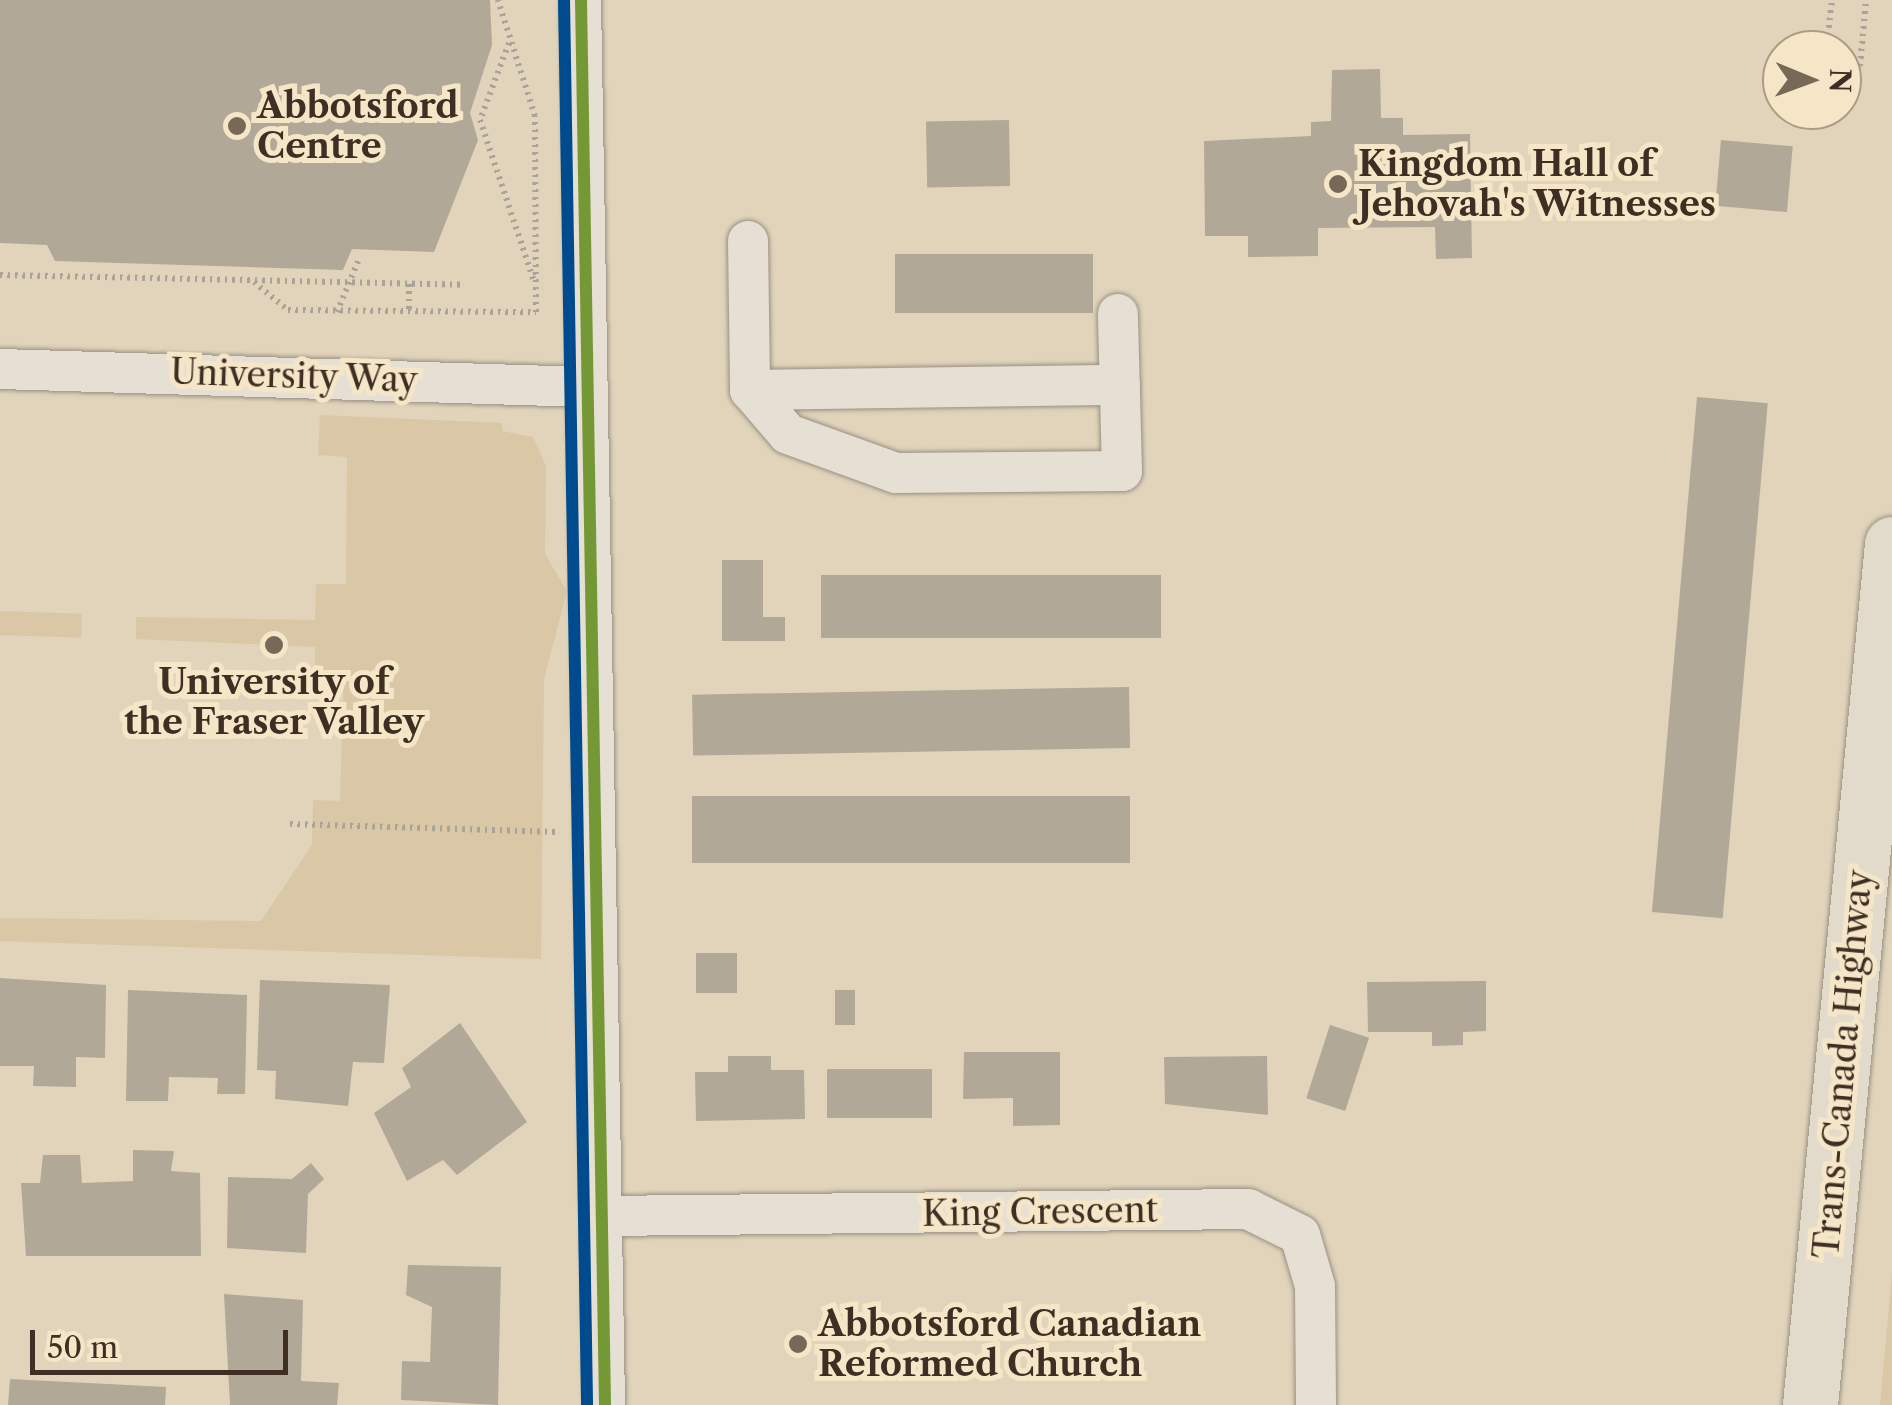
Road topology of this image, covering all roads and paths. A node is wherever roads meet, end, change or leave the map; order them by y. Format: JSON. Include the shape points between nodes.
{"nodes":[{"id":1,"x":498,"y":0,"type":"edge"},
{"id":2,"x":582,"y":0,"type":"edge"},
{"id":3,"x":1832,"y":0,"type":"edge"},
{"id":4,"x":1866,"y":0,"type":"edge"},
{"id":5,"x":1828,"y":30,"type":"edge"},
{"id":6,"x":510,"y":41,"type":"junction"},
{"id":7,"x":1862,"y":44,"type":"edge"},
{"id":8,"x":748,"y":241,"type":"dead end"},
{"id":9,"x":359,"y":259,"type":"dead end"},
{"id":10,"x":0,"y":275,"type":"edge"},
{"id":11,"x":254,"y":282,"type":"junction"},
{"id":12,"x":350,"y":282,"type":"junction"},
{"id":13,"x":409,"y":283,"type":"junction"},
{"id":14,"x":466,"y":285,"type":"dead end"},
{"id":15,"x":536,"y":287,"type":"junction"},
{"id":16,"x":409,"y":309,"type":"junction"},
{"id":17,"x":337,"y":312,"type":"junction"},
{"id":18,"x":1118,"y":314,"type":"dead end"},
{"id":19,"x":0,"y":369,"type":"edge"},
{"id":20,"x":1120,"y":385,"type":"junction"},
{"id":21,"x":588,"y":387,"type":"junction"},
{"id":22,"x":750,"y":390,"type":"junction"},
{"id":23,"x":1892,"y":544,"type":"edge"},
{"id":24,"x":290,"y":824,"type":"dead end"},
{"id":25,"x":595,"y":833,"type":"junction"},
{"id":26,"x":602,"y":1216,"type":"junction"},
{"id":27,"x":604,"y":1405,"type":"edge"},
{"id":28,"x":1316,"y":1405,"type":"edge"},
{"id":29,"x":1810,"y":1405,"type":"edge"}],
"edges":[{"from":1,"to":6,"type":"path"},
{"from":2,"to":21,"type":"street"},
{"from":3,"to":5,"type":"path"},
{"from":4,"to":7,"type":"path"},
{"from":6,"to":15,"type":"path","via":[[534,116]]},
{"from":6,"to":15,"type":"path","via":[[480,120]]},
{"from":8,"to":22,"type":"street"},
{"from":9,"to":12,"type":"path"},
{"from":10,"to":11,"type":"path"},
{"from":11,"to":12,"type":"path"},
{"from":11,"to":17,"type":"path","via":[[288,310]]},
{"from":12,"to":13,"type":"path"},
{"from":12,"to":17,"type":"path"},
{"from":13,"to":14,"type":"path"},
{"from":13,"to":16,"type":"path"},
{"from":15,"to":16,"type":"path","via":[[536,312]]},
{"from":16,"to":17,"type":"path"},
{"from":18,"to":20,"type":"street"},
{"from":19,"to":21,"type":"street","name":"University Way"},
{"from":20,"to":22,"type":"street"},
{"from":20,"to":22,"type":"street","via":[[1122,470],[896,473],[788,434]]},
{"from":21,"to":25,"type":"street"},
{"from":23,"to":29,"type":"highway","name":"Trans-Canada Highway"},
{"from":24,"to":25,"type":"path"},
{"from":25,"to":26,"type":"street"},
{"from":26,"to":27,"type":"street"},
{"from":26,"to":28,"type":"street","name":"King Crescent","via":[[1248,1209],[1300,1235],[1315,1286]]}]}
